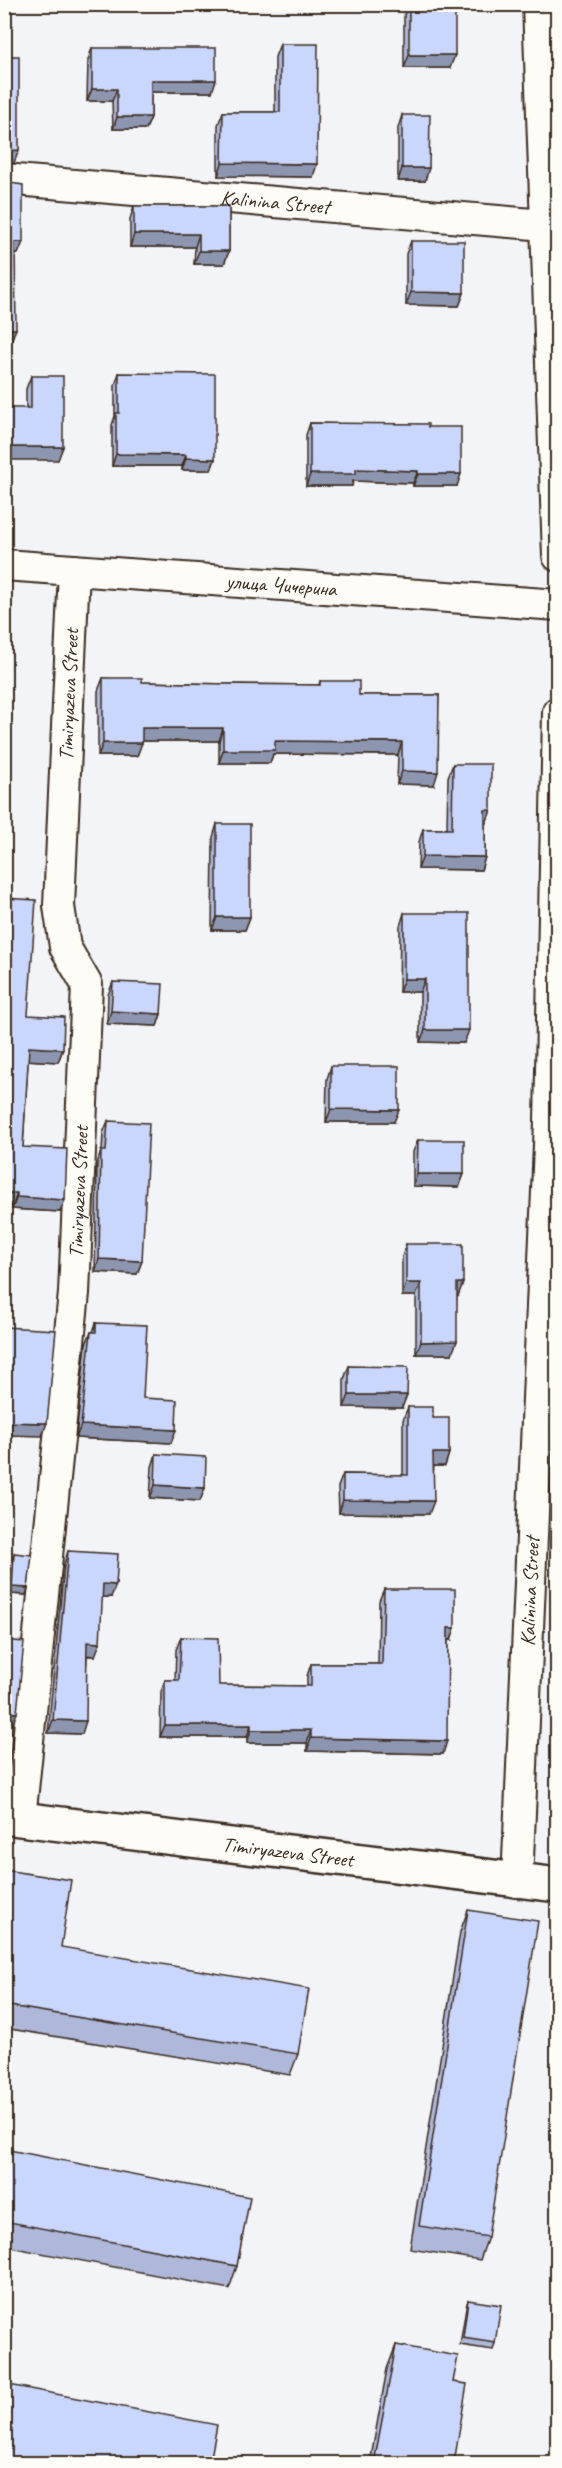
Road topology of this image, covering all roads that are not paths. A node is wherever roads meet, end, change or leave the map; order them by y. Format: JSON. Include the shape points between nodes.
{"nodes":[{"id":1,"x":538,"y":4,"type":"edge"},
{"id":2,"x":549,"y":59,"type":"edge"},
{"id":3,"x":4,"y":178,"type":"edge"},
{"id":4,"x":545,"y":225,"type":"junction"},
{"id":5,"x":558,"y":556,"type":"edge"},
{"id":6,"x":4,"y":565,"type":"edge"},
{"id":7,"x":74,"y":570,"type":"junction"},
{"id":8,"x":558,"y":605,"type":"edge"},
{"id":9,"x":558,"y":712,"type":"edge"},
{"id":10,"x":554,"y":1122,"type":"edge"},
{"id":11,"x":12,"y":1818,"type":"edge"},
{"id":12,"x":517,"y":1882,"type":"junction"},
{"id":13,"x":558,"y":1885,"type":"edge"}],
"edges":[{"from":1,"to":2,"type":"street"},
{"from":2,"to":4,"type":"street"},
{"from":3,"to":4,"type":"street","name":"Kalinina Street"},
{"from":4,"to":5,"type":"street"},
{"from":6,"to":7,"type":"street","name":"улица Чичерина"},
{"from":7,"to":8,"type":"street","name":"улица Чичерина"},
{"from":7,"to":11,"type":"street","name":"Timiryazeva Street","via":[[59,906],[65,947],[87,985],[74,1281]]},
{"from":9,"to":10,"type":"street","name":"Kalinina Street"},
{"from":10,"to":12,"type":"street","name":"Kalinina Street"},
{"from":11,"to":12,"type":"street","name":"Timiryazeva Street"},
{"from":12,"to":13,"type":"street","name":"Timiryazeva Street"}]}
